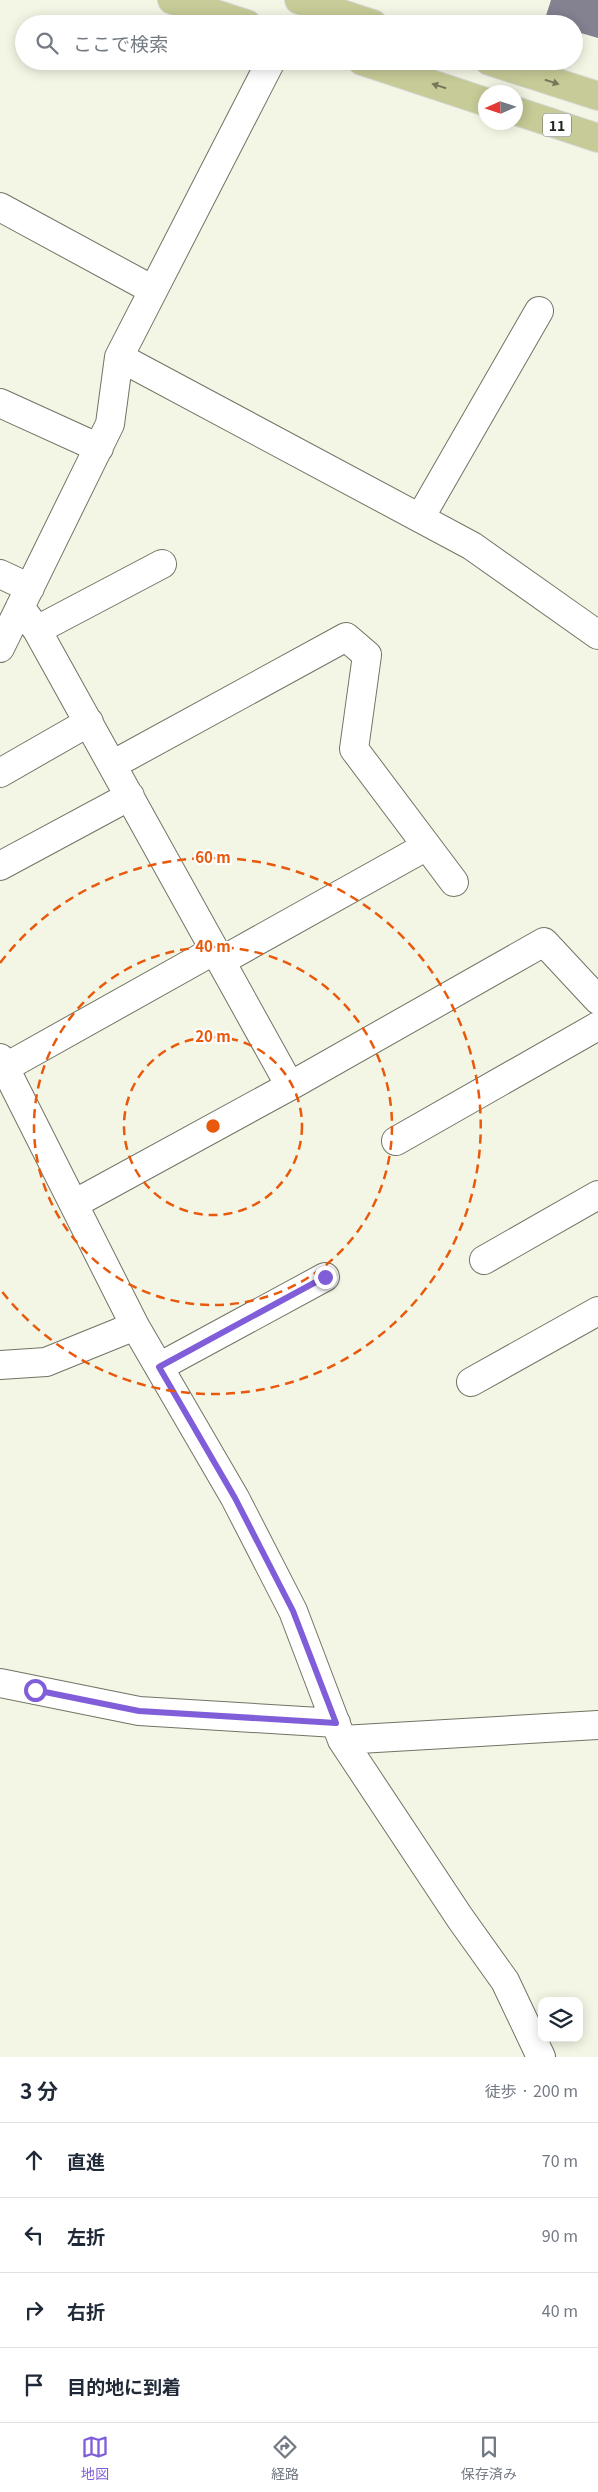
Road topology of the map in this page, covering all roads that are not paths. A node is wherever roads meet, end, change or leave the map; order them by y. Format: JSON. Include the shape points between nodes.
{"nodes":[{"id":1,"x":172,"y":0,"type":"edge"},
{"id":2,"x":299,"y":0,"type":"edge"},
{"id":3,"x":219,"y":15,"type":"edge"},
{"id":4,"x":345,"y":15,"type":"edge"},
{"id":5,"x":266,"y":70,"type":"edge"},
{"id":6,"x":389,"y":70,"type":"edge"},
{"id":7,"x":517,"y":70,"type":"edge"},
{"id":8,"x":598,"y":96,"type":"edge"},
{"id":9,"x":478,"y":99,"type":"edge"},
{"id":10,"x":523,"y":113,"type":"edge"},
{"id":11,"x":598,"y":138,"type":"edge"},
{"id":12,"x":0,"y":207,"type":"edge"},
{"id":13,"x":153,"y":290,"type":"junction"},
{"id":14,"x":539,"y":311,"type":"dead end"},
{"id":15,"x":119,"y":357,"type":"junction"},
{"id":16,"x":0,"y":403,"type":"edge"},
{"id":17,"x":99,"y":448,"type":"junction"},
{"id":18,"x":420,"y":518,"type":"junction"},
{"id":19,"x":162,"y":564,"type":"dead end"},
{"id":20,"x":0,"y":574,"type":"edge"},
{"id":21,"x":25,"y":597,"type":"junction"},
{"id":22,"x":37,"y":630,"type":"junction"},
{"id":23,"x":598,"y":634,"type":"edge"},
{"id":24,"x":0,"y":648,"type":"edge"},
{"id":25,"x":89,"y":722,"type":"junction"},
{"id":26,"x":112,"y":765,"type":"junction"},
{"id":27,"x":0,"y":772,"type":"edge"},
{"id":28,"x":130,"y":796,"type":"junction"},
{"id":29,"x":427,"y":846,"type":"junction"},
{"id":30,"x":0,"y":866,"type":"edge"},
{"id":31,"x":454,"y":882,"type":"dead end"},
{"id":32,"x":218,"y":956,"type":"junction"},
{"id":33,"x":598,"y":1000,"type":"edge"},
{"id":34,"x":598,"y":1026,"type":"edge"},
{"id":35,"x":3,"y":1062,"type":"edge"},
{"id":36,"x":290,"y":1086,"type":"junction"},
{"id":37,"x":396,"y":1141,"type":"dead end"},
{"id":38,"x":598,"y":1196,"type":"edge"},
{"id":39,"x":74,"y":1204,"type":"junction"},
{"id":40,"x":484,"y":1260,"type":"dead end"},
{"id":41,"x":325,"y":1277,"type":"dead end"},
{"id":42,"x":598,"y":1311,"type":"edge"},
{"id":43,"x":135,"y":1326,"type":"junction"},
{"id":44,"x":0,"y":1365,"type":"edge"},
{"id":45,"x":159,"y":1367,"type":"junction"},
{"id":46,"x":471,"y":1382,"type":"dead end"},
{"id":47,"x":0,"y":1683,"type":"edge"},
{"id":48,"x":598,"y":1725,"type":"edge"},
{"id":49,"x":339,"y":1732,"type":"junction"},
{"id":50,"x":541,"y":2057,"type":"edge"}],
"edges":[{"from":1,"to":3,"type":"main road"},
{"from":2,"to":4,"type":"main road"},
{"from":5,"to":13,"type":"street"},
{"from":9,"to":6,"type":"main road","one_way":true},
{"from":7,"to":8,"type":"main road","one_way":true},
{"from":10,"to":11,"type":"main road","number":"11"},
{"from":12,"to":13,"type":"street"},
{"from":13,"to":15,"type":"street"},
{"from":14,"to":18,"type":"street"},
{"from":15,"to":17,"type":"street","via":[[110,424]]},
{"from":15,"to":18,"type":"street"},
{"from":16,"to":17,"type":"street"},
{"from":17,"to":21,"type":"street"},
{"from":18,"to":23,"type":"street","via":[[472,546]]},
{"from":19,"to":22,"type":"street"},
{"from":20,"to":21,"type":"street"},
{"from":21,"to":22,"type":"street"},
{"from":21,"to":24,"type":"street"},
{"from":22,"to":25,"type":"street"},
{"from":25,"to":26,"type":"street"},
{"from":25,"to":27,"type":"street"},
{"from":26,"to":28,"type":"street"},
{"from":26,"to":29,"type":"street","via":[[346,637],[367,655],[354,749]]},
{"from":28,"to":30,"type":"street"},
{"from":28,"to":32,"type":"street"},
{"from":29,"to":31,"type":"street"},
{"from":29,"to":32,"type":"street"},
{"from":32,"to":35,"type":"street"},
{"from":32,"to":36,"type":"street"},
{"from":33,"to":36,"type":"street","via":[[544,942]]},
{"from":34,"to":37,"type":"street"},
{"from":35,"to":39,"type":"street"},
{"from":36,"to":39,"type":"street"},
{"from":38,"to":40,"type":"street"},
{"from":39,"to":43,"type":"street"},
{"from":41,"to":45,"type":"street"},
{"from":42,"to":46,"type":"street"},
{"from":43,"to":44,"type":"street","via":[[46,1362]]},
{"from":43,"to":45,"type":"street"},
{"from":45,"to":49,"type":"street","via":[[235,1498],[293,1611]]},
{"from":47,"to":49,"type":"street","via":[[139,1711]]},
{"from":48,"to":49,"type":"street"},
{"from":49,"to":50,"type":"street","via":[[505,1981]]}]}
